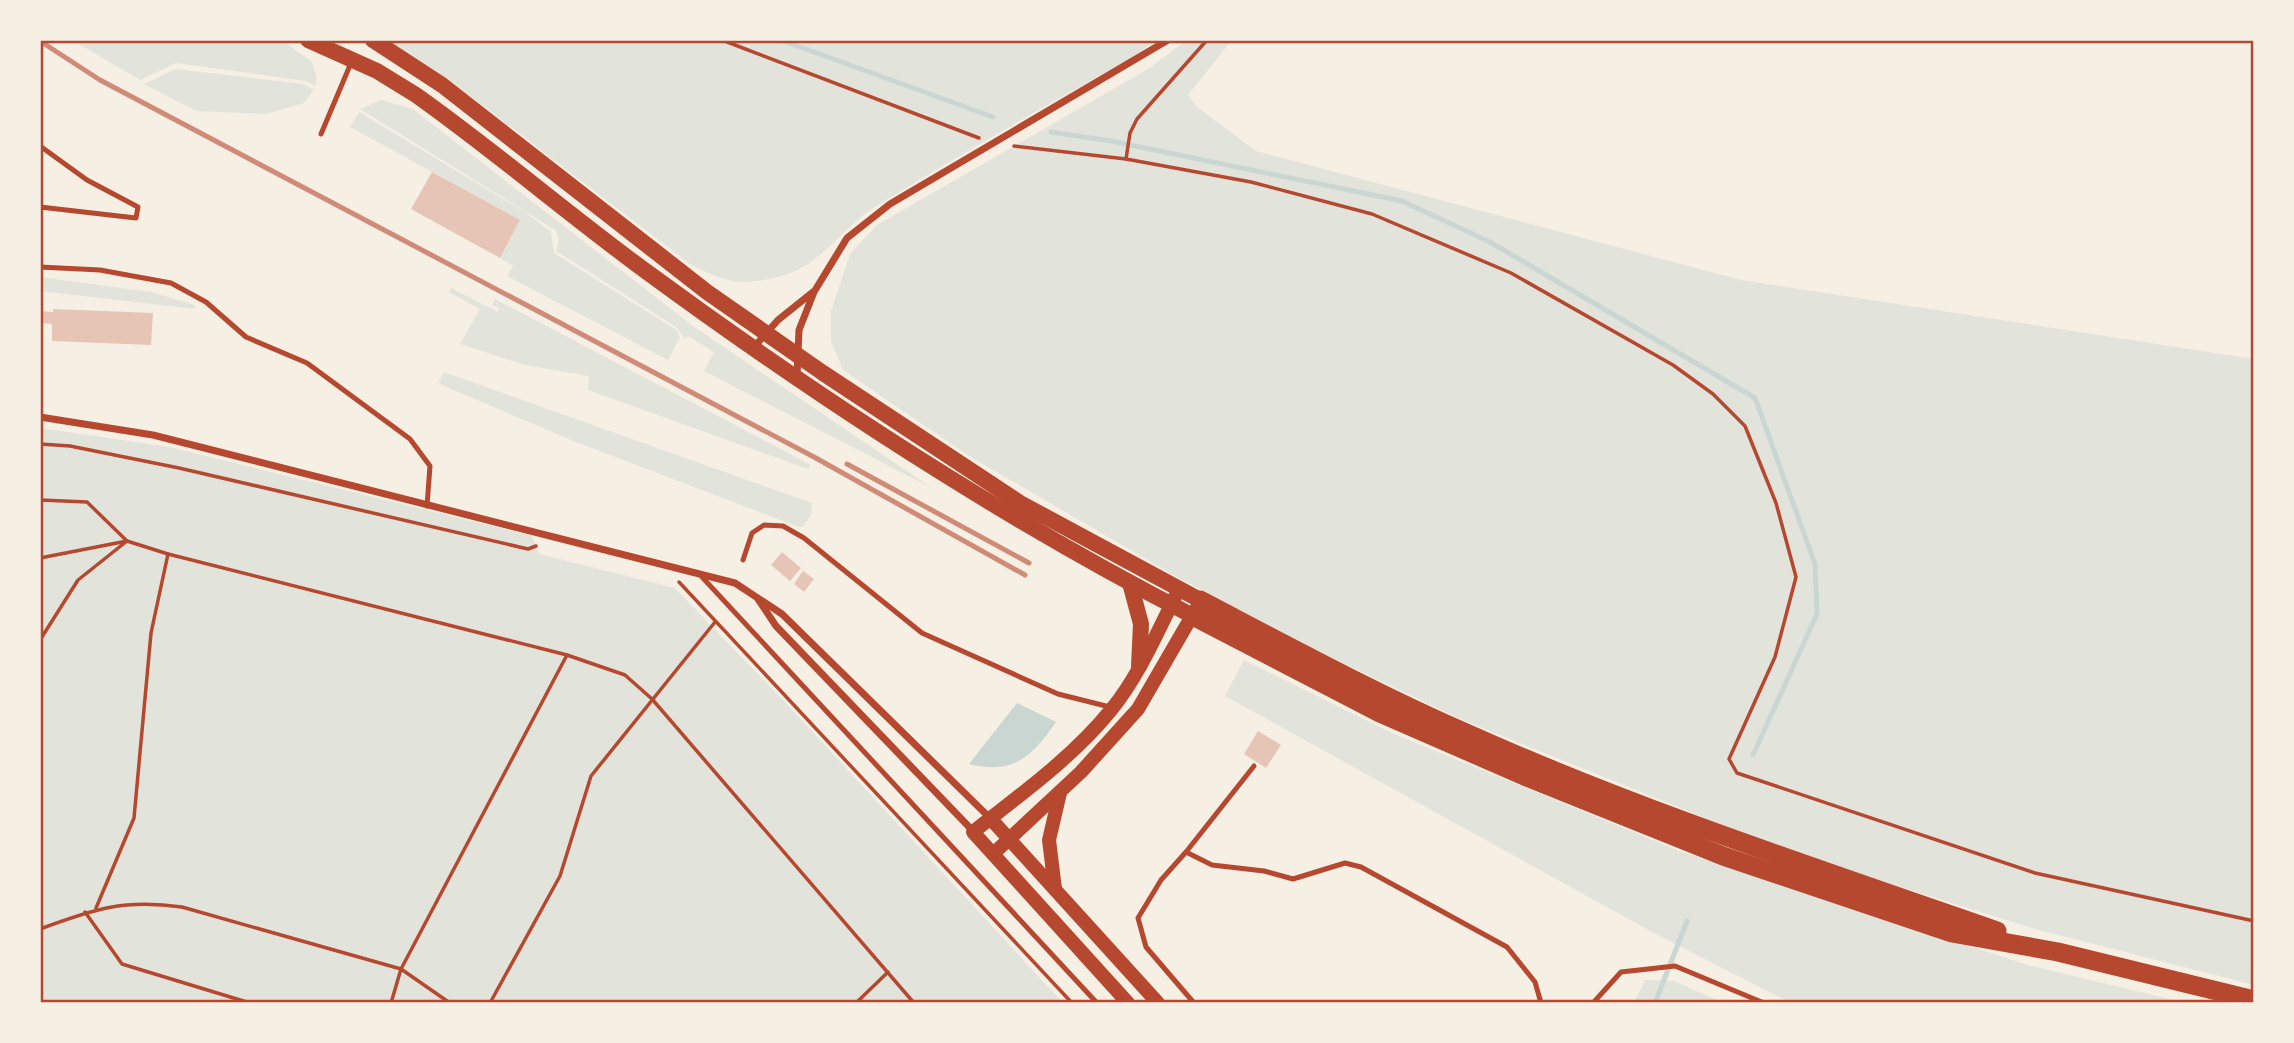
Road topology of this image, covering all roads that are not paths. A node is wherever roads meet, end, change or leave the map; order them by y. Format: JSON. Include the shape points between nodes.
{"nodes":[{"id":1,"x":308,"y":40,"type":"edge"},
{"id":2,"x":373,"y":40,"type":"edge"},
{"id":3,"x":1168,"y":40,"type":"edge"},
{"id":4,"x":352,"y":60,"type":"junction"},
{"id":5,"x":321,"y":134,"type":"dead end"},
{"id":6,"x":40,"y":146,"type":"edge"},
{"id":7,"x":40,"y":207,"type":"edge"},
{"id":8,"x":40,"y":267,"type":"edge"},
{"id":9,"x":814,"y":292,"type":"junction"},
{"id":10,"x":766,"y":332,"type":"junction"},
{"id":11,"x":754,"y":347,"type":"junction"},
{"id":12,"x":798,"y":355,"type":"junction"},
{"id":13,"x":797,"y":377,"type":"junction"},
{"id":14,"x":40,"y":417,"type":"edge"},
{"id":15,"x":427,"y":506,"type":"junction"},
{"id":16,"x":743,"y":560,"type":"dead end"},
{"id":17,"x":702,"y":577,"type":"junction"},
{"id":18,"x":1130,"y":583,"type":"junction"},
{"id":19,"x":1179,"y":589,"type":"junction"},
{"id":20,"x":755,"y":596,"type":"junction"},
{"id":21,"x":1171,"y":605,"type":"junction"},
{"id":22,"x":1196,"y":608,"type":"junction"},
{"id":23,"x":1139,"y":666,"type":"junction"},
{"id":24,"x":1113,"y":707,"type":"junction"},
{"id":25,"x":1254,"y":766,"type":"dead end"},
{"id":26,"x":1061,"y":791,"type":"junction"},
{"id":27,"x":990,"y":818,"type":"junction"},
{"id":28,"x":973,"y":832,"type":"junction"},
{"id":29,"x":1010,"y":839,"type":"junction"},
{"id":30,"x":1186,"y":852,"type":"junction"},
{"id":31,"x":993,"y":854,"type":"junction"},
{"id":32,"x":1055,"y":891,"type":"junction"},
{"id":33,"x":2254,"y":1000,"type":"edge"},
{"id":34,"x":1097,"y":1003,"type":"edge"},
{"id":35,"x":1128,"y":1003,"type":"edge"},
{"id":36,"x":1158,"y":1003,"type":"edge"},
{"id":37,"x":1194,"y":1003,"type":"edge"},
{"id":38,"x":1541,"y":1003,"type":"edge"},
{"id":39,"x":1593,"y":1003,"type":"edge"},
{"id":40,"x":1764,"y":1003,"type":"edge"}],
"edges":[{"from":1,"to":4,"type":"main road"},
{"from":2,"to":10,"type":"main road","via":[[442,85],[707,292]]},
{"from":3,"to":9,"type":"street","via":[[873,216],[847,238]]},
{"from":4,"to":5,"type":"lane"},
{"from":4,"to":11,"type":"main road","via":[[440,113],[647,272]]},
{"from":6,"to":7,"type":"lane","via":[[87,180],[138,207],[136,218]]},
{"from":8,"to":15,"type":"lane","via":[[100,270],[171,283],[206,302],[246,337],[307,363],[410,439],[430,466]]},
{"from":9,"to":10,"type":"street"},
{"from":9,"to":12,"type":"street","via":[[799,330]]},
{"from":10,"to":11,"type":"street"},
{"from":10,"to":12,"type":"main road"},
{"from":11,"to":13,"type":"main road"},
{"from":12,"to":13,"type":"street"},
{"from":12,"to":19,"type":"main road","via":[[1020,503]]},
{"from":13,"to":18,"type":"main road","via":[[890,440]]},
{"from":14,"to":15,"type":"street","via":[[153,435]]},
{"from":15,"to":17,"type":"street"},
{"from":16,"to":24,"type":"lane","via":[[752,533],[764,525],[783,526],[922,634],[1058,694]]},
{"from":17,"to":20,"type":"street","via":[[716,576]]},
{"from":17,"to":34,"type":"lane"},
{"from":18,"to":21,"type":"main road"},
{"from":18,"to":23,"type":"main road","via":[[1141,624]]},
{"from":19,"to":21,"type":"main road"},
{"from":19,"to":22,"type":"main road"},
{"from":20,"to":27,"type":"street","via":[[782,614]]},
{"from":20,"to":28,"type":"street","via":[[776,626]]},
{"from":21,"to":22,"type":"main road"},
{"from":21,"to":23,"type":"main road"},
{"from":22,"to":26,"type":"main road","via":[[1138,709]]},
{"from":22,"to":33,"type":"highway","via":[[1536,763],[1725,836],[2058,952]]},
{"from":23,"to":24,"type":"main road"},
{"from":24,"to":27,"type":"main road","via":[[1029,790]]},
{"from":25,"to":30,"type":"lane"},
{"from":26,"to":29,"type":"main road"},
{"from":26,"to":32,"type":"main road","via":[[1049,841]]},
{"from":27,"to":28,"type":"main road"},
{"from":27,"to":29,"type":"main road"},
{"from":28,"to":31,"type":"main road"},
{"from":29,"to":31,"type":"main road"},
{"from":29,"to":32,"type":"main road"},
{"from":30,"to":37,"type":"lane","via":[[1161,880],[1138,918],[1146,947]]},
{"from":30,"to":38,"type":"lane","via":[[1212,865],[1293,879],[1345,863],[1361,867],[1507,947],[1535,982]]},
{"from":31,"to":35,"type":"main road"},
{"from":32,"to":36,"type":"main road"},
{"from":39,"to":40,"type":"lane","via":[[1621,972],[1675,966]]}]}
